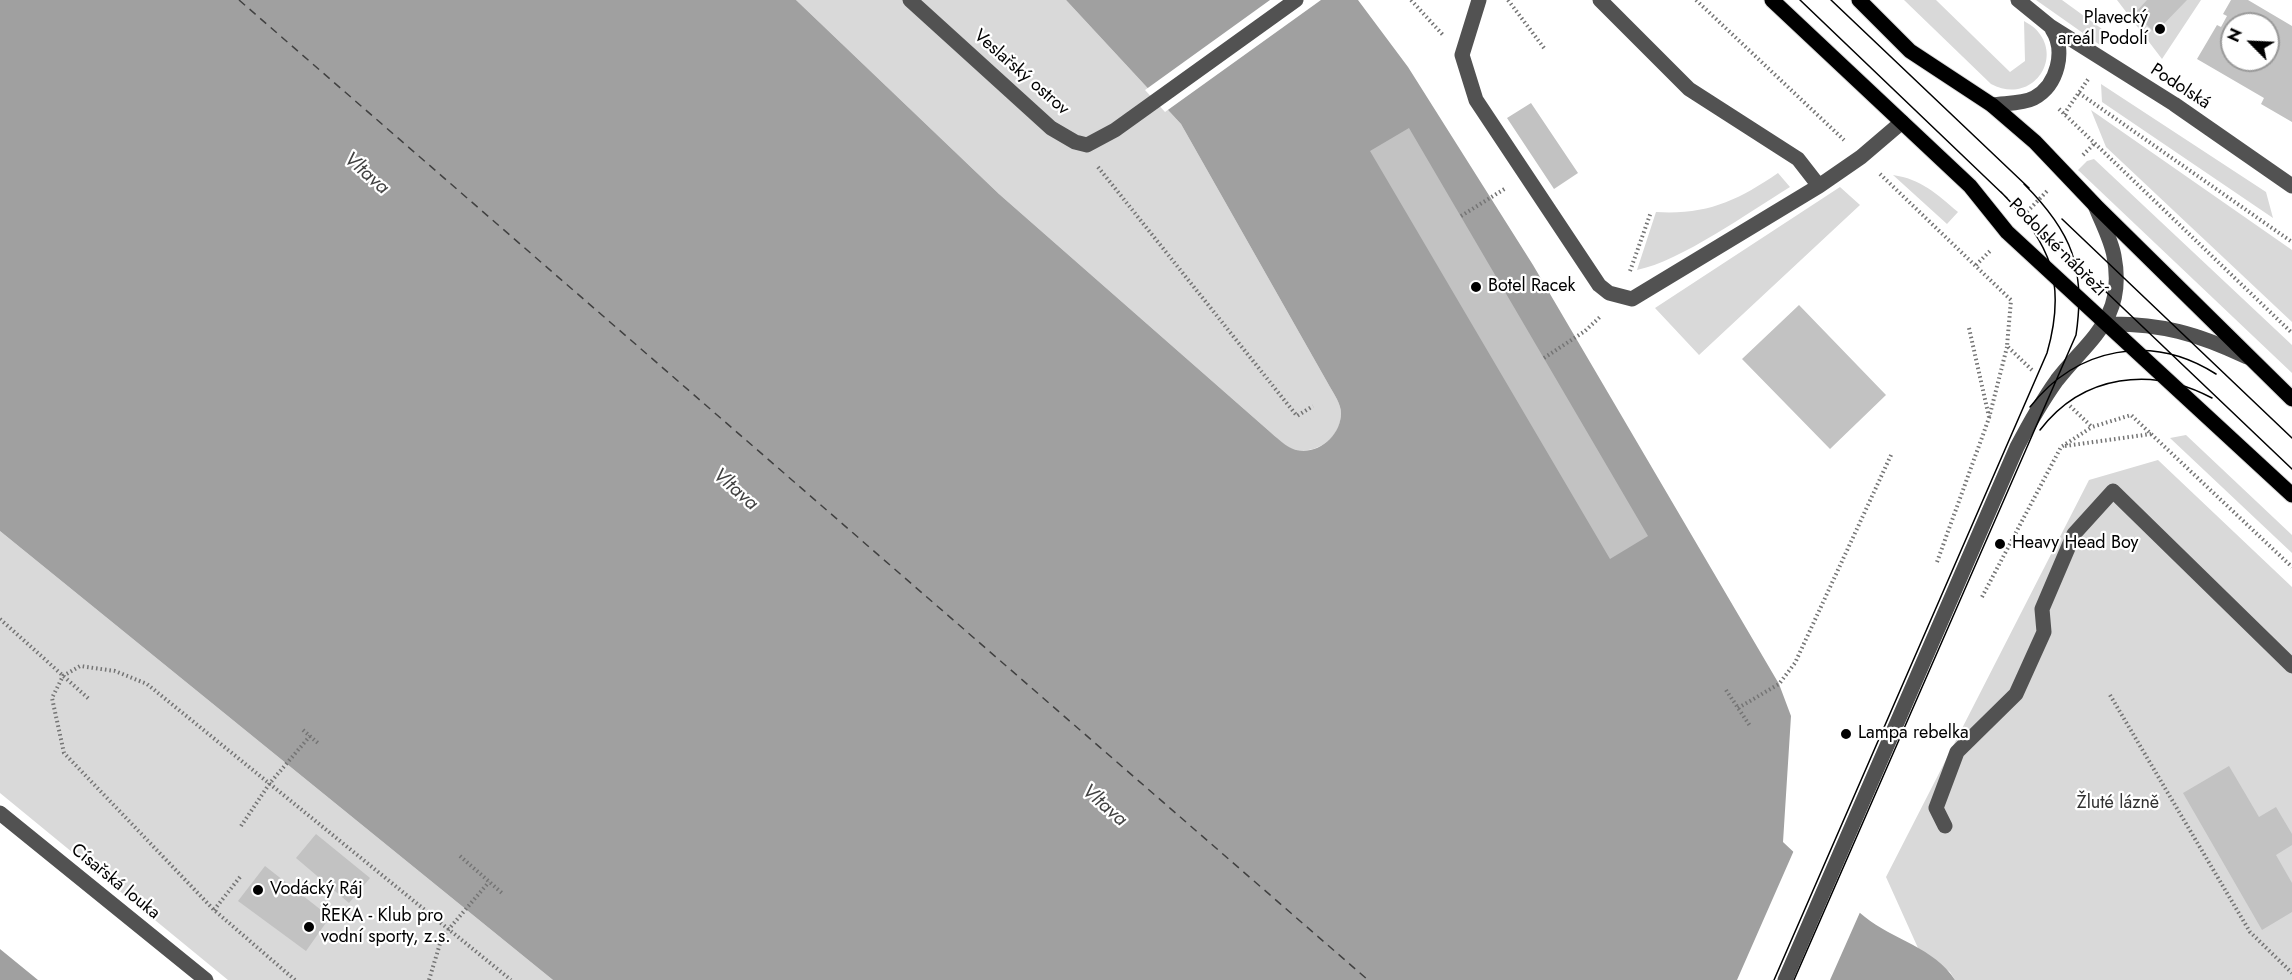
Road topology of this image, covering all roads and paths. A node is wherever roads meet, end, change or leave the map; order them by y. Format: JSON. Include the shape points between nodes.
{"nodes":[{"id":1,"x":910,"y":0,"type":"edge"},
{"id":2,"x":1296,"y":0,"type":"edge"},
{"id":3,"x":1411,"y":0,"type":"edge"},
{"id":4,"x":1479,"y":0,"type":"edge"},
{"id":5,"x":1508,"y":0,"type":"edge"},
{"id":6,"x":1600,"y":0,"type":"edge"},
{"id":7,"x":1696,"y":0,"type":"edge"},
{"id":8,"x":1772,"y":0,"type":"edge"},
{"id":9,"x":1859,"y":0,"type":"edge"},
{"id":10,"x":2018,"y":0,"type":"edge"},
{"id":11,"x":2050,"y":26,"type":"junction"},
{"id":12,"x":1544,"y":48,"type":"dead end"},
{"id":13,"x":1462,"y":55,"type":"junction"},
{"id":14,"x":2090,"y":77,"type":"dead end"},
{"id":15,"x":2079,"y":93,"type":"junction"},
{"id":16,"x":2051,"y":102,"type":"dead end"},
{"id":17,"x":1992,"y":105,"type":"junction"},
{"id":18,"x":2064,"y":114,"type":"junction"},
{"id":19,"x":1902,"y":122,"type":"junction"},
{"id":20,"x":1848,"y":143,"type":"dead end"},
{"id":21,"x":2094,"y":144,"type":"junction"},
{"id":22,"x":1087,"y":145,"type":"junction"},
{"id":23,"x":2065,"y":173,"type":"junction"},
{"id":24,"x":1880,"y":174,"type":"dead end"},
{"id":25,"x":1819,"y":186,"type":"junction"},
{"id":26,"x":2292,"y":186,"type":"edge"},
{"id":27,"x":1497,"y":194,"type":"dead end"},
{"id":28,"x":2095,"y":205,"type":"junction"},
{"id":29,"x":1651,"y":212,"type":"dead end"},
{"id":30,"x":1461,"y":216,"type":"dead end"},
{"id":31,"x":2007,"y":232,"type":"junction"},
{"id":32,"x":2292,"y":242,"type":"edge"},
{"id":33,"x":1976,"y":265,"type":"junction"},
{"id":34,"x":1630,"y":272,"type":"dead end"},
{"id":35,"x":2011,"y":300,"type":"dead end"},
{"id":36,"x":2106,"y":324,"type":"junction"},
{"id":37,"x":1969,"y":328,"type":"dead end"},
{"id":38,"x":1585,"y":331,"type":"dead end"},
{"id":39,"x":2292,"y":333,"type":"edge"},
{"id":40,"x":2007,"y":346,"type":"dead end"},
{"id":41,"x":2247,"y":357,"type":"junction"},
{"id":42,"x":1544,"y":358,"type":"dead end"},
{"id":43,"x":2292,"y":399,"type":"edge"},
{"id":44,"x":1313,"y":406,"type":"dead end"},
{"id":45,"x":2131,"y":415,"type":"dead end"},
{"id":46,"x":1989,"y":418,"type":"junction"},
{"id":47,"x":2092,"y":427,"type":"dead end"},
{"id":48,"x":2151,"y":434,"type":"junction"},
{"id":49,"x":2061,"y":447,"type":"junction"},
{"id":50,"x":1892,"y":453,"type":"dead end"},
{"id":51,"x":2292,"y":495,"type":"edge"},
{"id":52,"x":2292,"y":567,"type":"edge"},
{"id":53,"x":1935,"y":568,"type":"dead end"},
{"id":54,"x":1981,"y":599,"type":"dead end"},
{"id":55,"x":0,"y":619,"type":"edge"},
{"id":56,"x":2292,"y":666,"type":"edge"},
{"id":57,"x":63,"y":676,"type":"junction"},
{"id":58,"x":1726,"y":690,"type":"dead end"},
{"id":59,"x":2110,"y":695,"type":"dead end"},
{"id":60,"x":88,"y":699,"type":"dead end"},
{"id":61,"x":1738,"y":708,"type":"junction"},
{"id":62,"x":1750,"y":726,"type":"dead end"},
{"id":63,"x":303,"y":730,"type":"dead end"},
{"id":64,"x":310,"y":736,"type":"junction"},
{"id":65,"x":319,"y":744,"type":"dead end"},
{"id":66,"x":270,"y":783,"type":"junction"},
{"id":67,"x":0,"y":813,"type":"edge"},
{"id":68,"x":241,"y":826,"type":"dead end"},
{"id":69,"x":1945,"y":826,"type":"dead end"},
{"id":70,"x":460,"y":856,"type":"dead end"},
{"id":71,"x":240,"y":877,"type":"dead end"},
{"id":72,"x":489,"y":882,"type":"junction"},
{"id":73,"x":502,"y":893,"type":"dead end"},
{"id":74,"x":214,"y":910,"type":"junction"},
{"id":75,"x":449,"y":929,"type":"junction"},
{"id":76,"x":2292,"y":973,"type":"edge"},
{"id":77,"x":206,"y":980,"type":"edge"},
{"id":78,"x":295,"y":980,"type":"edge"},
{"id":79,"x":429,"y":980,"type":"edge"},
{"id":80,"x":511,"y":980,"type":"edge"},
{"id":81,"x":1785,"y":980,"type":"edge"}],
"edges":[{"from":1,"to":22,"type":"street","name":"Veslařský ostrov","via":[[1051,128]]},
{"from":2,"to":22,"type":"street","via":[[1115,130]]},
{"from":3,"to":13,"type":"path"},
{"from":4,"to":13,"type":"street"},
{"from":5,"to":12,"type":"path"},
{"from":6,"to":25,"type":"street","via":[[1689,89],[1798,159]]},
{"from":7,"to":20,"type":"path"},
{"from":8,"to":19,"type":"main road","name":"Podolské nábřeží"},
{"from":9,"to":17,"type":"main road","via":[[1910,51]]},
{"from":10,"to":11,"type":"street","name":"Podolská"},
{"from":11,"to":17,"type":"street","via":[[2060,48],[2047,86],[2032,99]]},
{"from":11,"to":26,"type":"street","name":"Podolská"},
{"from":13,"to":25,"type":"street","via":[[1476,100],[1599,285],[1610,293],[1632,298]]},
{"from":14,"to":15,"type":"path"},
{"from":15,"to":18,"type":"path"},
{"from":15,"to":32,"type":"path"},
{"from":16,"to":18,"type":"path"},
{"from":17,"to":23,"type":"main road"},
{"from":18,"to":21,"type":"path"},
{"from":19,"to":25,"type":"street"},
{"from":19,"to":31,"type":"main road","name":"Podolské nábřeží","via":[[1970,186]]},
{"from":21,"to":23,"type":"path"},
{"from":21,"to":39,"type":"path"},
{"from":22,"to":44,"type":"path","via":[[1094,162],[1298,416]]},
{"from":23,"to":28,"type":"main road"},
{"from":23,"to":31,"type":"path"},
{"from":24,"to":33,"type":"path"},
{"from":27,"to":30,"type":"path"},
{"from":28,"to":36,"type":"street","via":[[2114,256],[2115,289]]},
{"from":28,"to":41,"type":"main road"},
{"from":29,"to":34,"type":"path"},
{"from":31,"to":33,"type":"path"},
{"from":31,"to":36,"type":"main road","name":"Podolské nábřeží"},
{"from":33,"to":35,"type":"path"},
{"from":36,"to":41,"type":"street","via":[[2164,326],[2213,341]]},
{"from":36,"to":51,"type":"main road","name":"Podolské nábřeží"},
{"from":36,"to":81,"type":"street","via":[[2058,379],[2017,447]]},
{"from":37,"to":46,"type":"path"},
{"from":38,"to":42,"type":"path"},
{"from":40,"to":46,"type":"path"},
{"from":41,"to":43,"type":"main road"},
{"from":45,"to":48,"type":"path"},
{"from":46,"to":53,"type":"path"},
{"from":47,"to":49,"type":"path"},
{"from":48,"to":49,"type":"path"},
{"from":48,"to":52,"type":"path"},
{"from":49,"to":54,"type":"path"},
{"from":50,"to":61,"type":"path","via":[[1796,663],[1779,684]]},
{"from":55,"to":57,"type":"path"},
{"from":56,"to":69,"type":"street","via":[[2113,491],[2074,534],[2042,609],[2044,632],[2016,694],[1957,752],[1936,808]]},
{"from":57,"to":60,"type":"path"},
{"from":57,"to":66,"type":"path","via":[[80,666],[116,671],[147,684]]},
{"from":57,"to":74,"type":"path","via":[[52,698],[64,753]]},
{"from":58,"to":61,"type":"path"},
{"from":59,"to":76,"type":"path","via":[[2250,932]]},
{"from":61,"to":62,"type":"path"},
{"from":63,"to":64,"type":"path"},
{"from":64,"to":65,"type":"path"},
{"from":64,"to":66,"type":"path"},
{"from":66,"to":68,"type":"path"},
{"from":66,"to":75,"type":"path"},
{"from":67,"to":77,"type":"street","name":"Císařská louka"},
{"from":70,"to":72,"type":"path"},
{"from":71,"to":74,"type":"path"},
{"from":72,"to":73,"type":"path"},
{"from":72,"to":75,"type":"path"},
{"from":74,"to":78,"type":"path"},
{"from":75,"to":79,"type":"path","via":[[442,937]]},
{"from":75,"to":80,"type":"path"}]}
